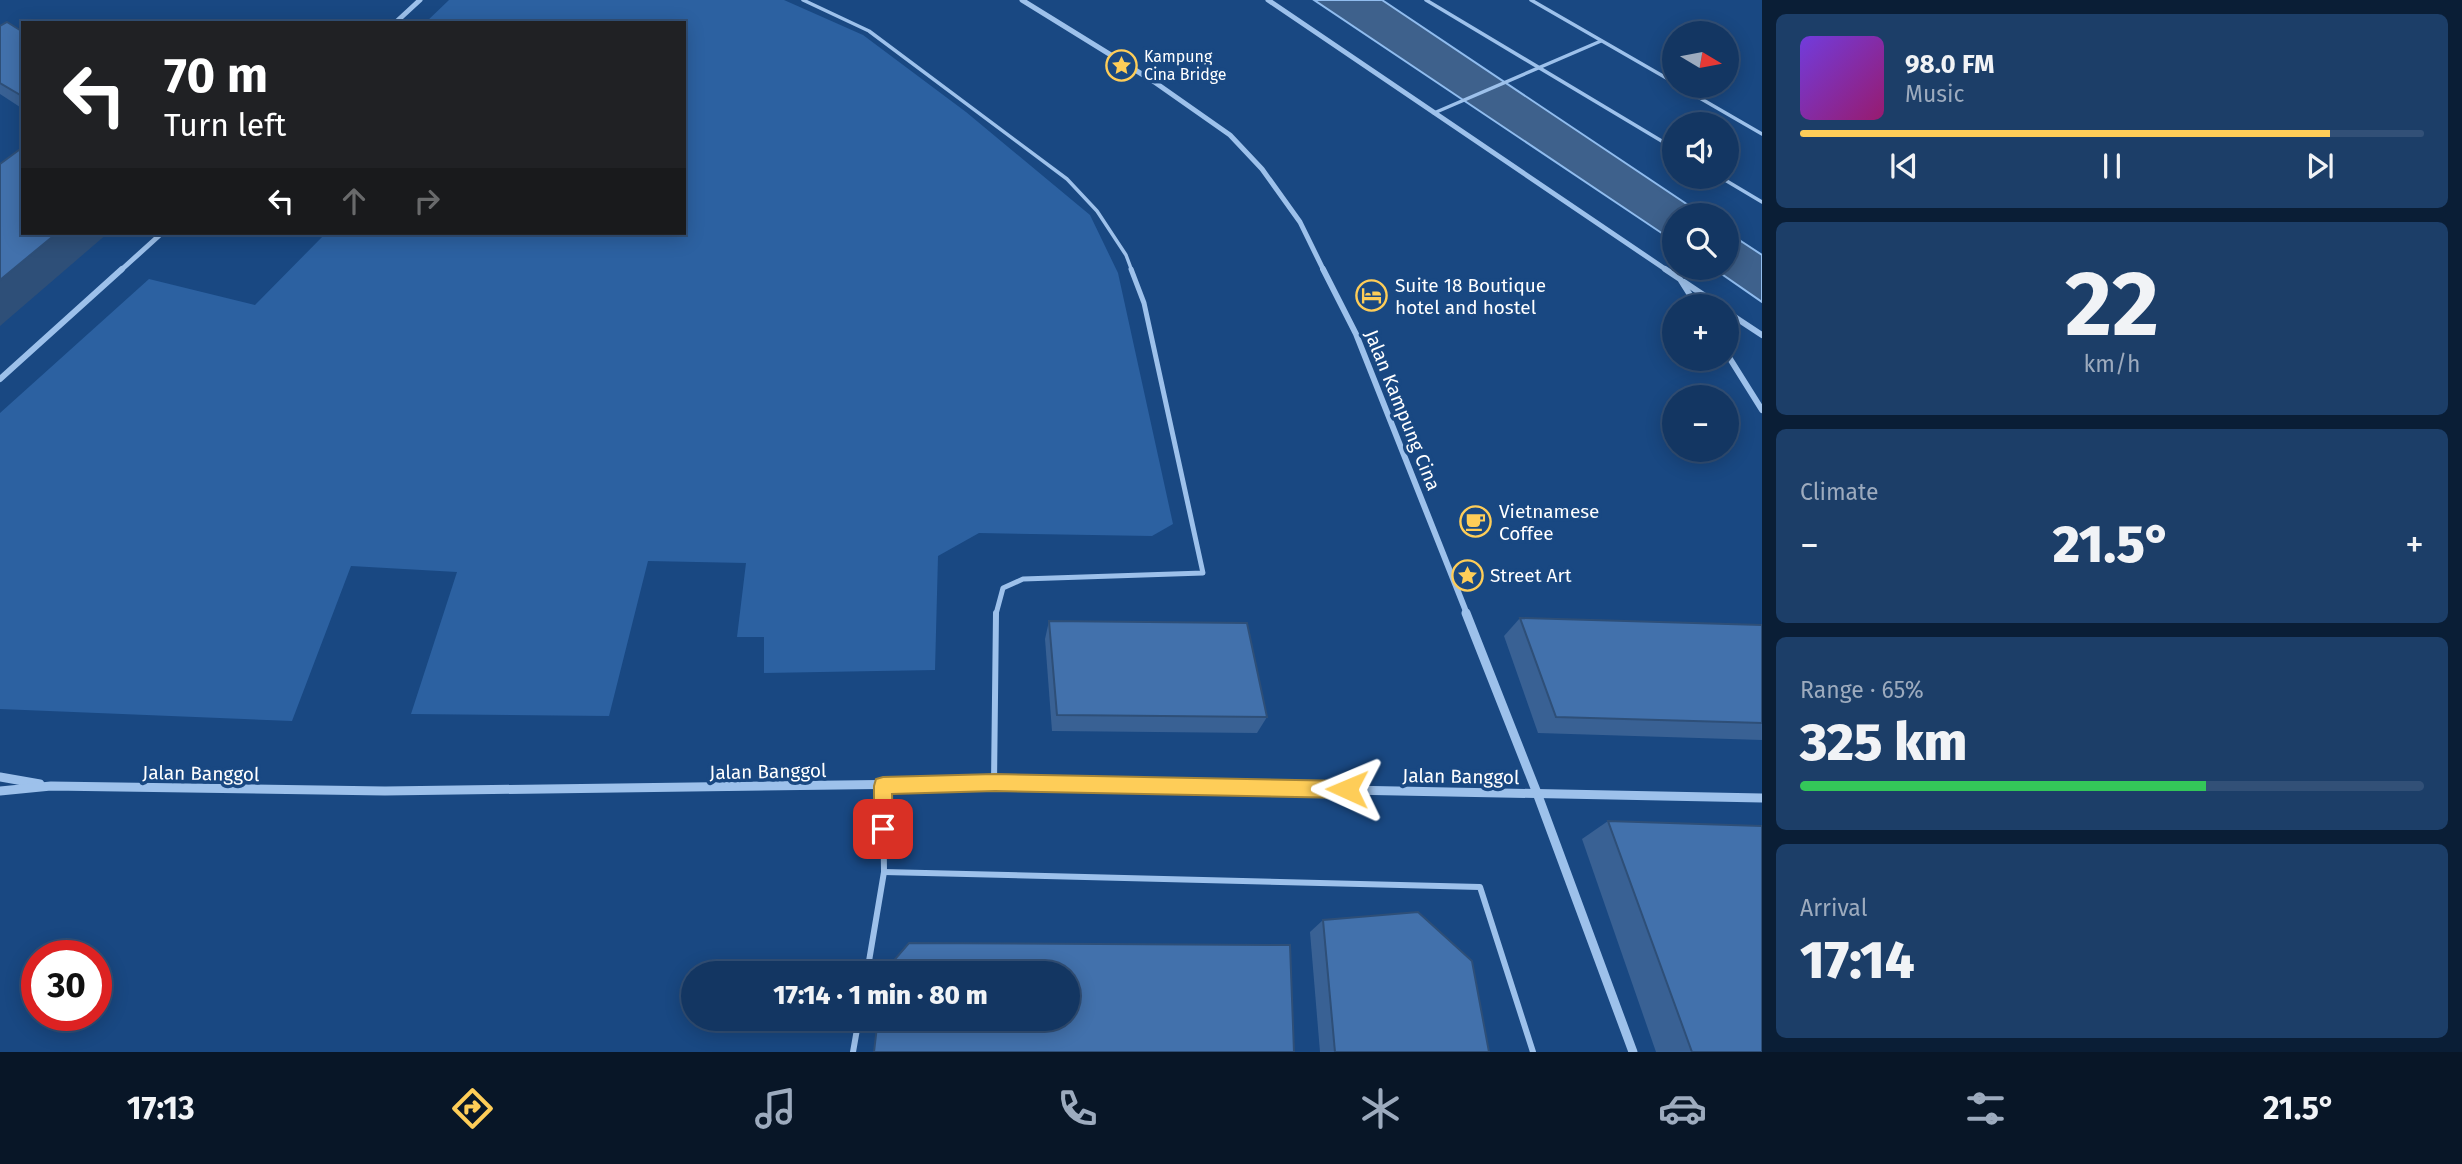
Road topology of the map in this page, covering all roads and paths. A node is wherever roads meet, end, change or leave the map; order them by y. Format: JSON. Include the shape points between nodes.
{"nodes":[{"id":1,"x":420,"y":0,"type":"edge"},
{"id":2,"x":803,"y":0,"type":"edge"},
{"id":3,"x":1022,"y":0,"type":"edge"},
{"id":4,"x":1268,"y":0,"type":"edge"},
{"id":5,"x":1426,"y":0,"type":"edge"},
{"id":6,"x":1531,"y":0,"type":"edge"},
{"id":7,"x":397,"y":21,"type":"edge"},
{"id":8,"x":1601,"y":41,"type":"junction"},
{"id":9,"x":1541,"y":67,"type":"junction"},
{"id":10,"x":1662,"y":76,"type":"edge"},
{"id":11,"x":1700,"y":98,"type":"edge"},
{"id":12,"x":1452,"y":105,"type":"joint"},
{"id":13,"x":1434,"y":113,"type":"junction"},
{"id":14,"x":1762,"y":134,"type":"edge"},
{"id":15,"x":1662,"y":141,"type":"edge"},
{"id":16,"x":1739,"y":188,"type":"edge"},
{"id":17,"x":1762,"y":202,"type":"edge"},
{"id":18,"x":160,"y":235,"type":"edge"},
{"id":19,"x":1662,"y":267,"type":"edge"},
{"id":20,"x":1681,"y":280,"type":"edge"},
{"id":21,"x":1702,"y":294,"type":"edge"},
{"id":22,"x":1739,"y":320,"type":"edge"},
{"id":23,"x":1762,"y":335,"type":"edge"},
{"id":24,"x":1738,"y":371,"type":"edge"},
{"id":25,"x":0,"y":379,"type":"edge"},
{"id":26,"x":1762,"y":410,"type":"edge"},
{"id":27,"x":0,"y":777,"type":"edge"},
{"id":28,"x":995,"y":783,"type":"junction"},
{"id":29,"x":51,"y":786,"type":"junction"},
{"id":30,"x":883,"y":786,"type":"junction"},
{"id":31,"x":0,"y":791,"type":"edge"},
{"id":32,"x":1536,"y":793,"type":"junction"},
{"id":33,"x":1762,"y":798,"type":"edge"},
{"id":34,"x":884,"y":872,"type":"junction"},
{"id":35,"x":869,"y":961,"type":"edge"},
{"id":36,"x":857,"y":1031,"type":"edge"},
{"id":37,"x":853,"y":1052,"type":"edge"},
{"id":38,"x":1533,"y":1052,"type":"edge"},
{"id":39,"x":1633,"y":1052,"type":"edge"}],
"edges":[{"from":1,"to":7,"type":"street"},
{"from":2,"to":28,"type":"lane","via":[[869,32],[1067,179],[1097,211],[1126,255],[1144,303],[1203,573],[1023,579],[1003,588],[996,608]]},
{"from":3,"to":32,"type":"street","name":"Jalan Kampung Cina","via":[[1230,135],[1262,169],[1300,222],[1356,334]]},
{"from":4,"to":13,"type":"street"},
{"from":5,"to":9,"type":"lane"},
{"from":6,"to":8,"type":"lane"},
{"from":8,"to":9,"type":"lane"},
{"from":8,"to":10,"type":"lane"},
{"from":9,"to":12,"type":"lane"},
{"from":9,"to":15,"type":"lane"},
{"from":11,"to":14,"type":"lane"},
{"from":12,"to":13,"type":"lane"},
{"from":13,"to":19,"type":"street"},
{"from":16,"to":17,"type":"lane"},
{"from":18,"to":25,"type":"street"},
{"from":20,"to":21,"type":"street"},
{"from":22,"to":23,"type":"street"},
{"from":24,"to":26,"type":"street"},
{"from":27,"to":29,"type":"street"},
{"from":28,"to":30,"type":"street","name":"Jalan Banggol"},
{"from":28,"to":32,"type":"street","name":"Jalan Banggol"},
{"from":29,"to":30,"type":"street","name":"Jalan Banggol","via":[[385,791]]},
{"from":29,"to":31,"type":"street","name":"Jalan Banggol"},
{"from":30,"to":34,"type":"lane"},
{"from":32,"to":33,"type":"street","name":"Jalan Banggol"},
{"from":32,"to":39,"type":"street","name":"Jalan Kampung Cina"},
{"from":34,"to":35,"type":"lane"},
{"from":34,"to":38,"type":"lane","via":[[1480,887]]},
{"from":36,"to":37,"type":"lane"}]}
